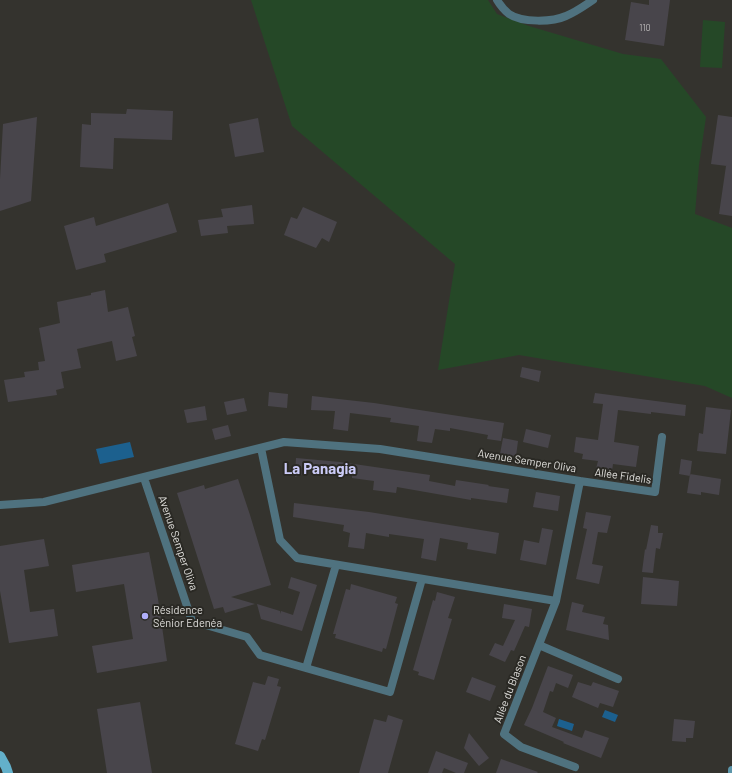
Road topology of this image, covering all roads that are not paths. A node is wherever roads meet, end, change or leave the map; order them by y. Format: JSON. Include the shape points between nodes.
{"nodes":[{"id":1,"x":497,"y":0,"type":"edge"},
{"id":2,"x":593,"y":0,"type":"edge"},
{"id":3,"x":662,"y":437,"type":"dead end"},
{"id":4,"x":261,"y":448,"type":"junction"},
{"id":5,"x":144,"y":478,"type":"junction"},
{"id":6,"x":580,"y":481,"type":"junction"},
{"id":7,"x":0,"y":505,"type":"edge"},
{"id":8,"x":336,"y":565,"type":"junction"},
{"id":9,"x":422,"y":579,"type":"junction"},
{"id":10,"x":556,"y":601,"type":"junction"},
{"id":11,"x":539,"y":645,"type":"junction"},
{"id":12,"x":306,"y":668,"type":"junction"},
{"id":13,"x":618,"y":679,"type":"dead end"},
{"id":14,"x":0,"y":756,"type":"edge"},
{"id":15,"x":575,"y":768,"type":"dead end"},
{"id":16,"x":8,"y":773,"type":"edge"}],
"edges":[{"from":1,"to":2,"type":"street","via":[[511,15],[537,21],[565,17]]},
{"from":3,"to":6,"type":"street","name":"Allée Fidelis","via":[[655,492]]},
{"from":4,"to":5,"type":"street","name":"Avenue Semper Oliva"},
{"from":4,"to":6,"type":"street","name":"Avenue Semper Oliva","via":[[284,442],[380,450]]},
{"from":4,"to":8,"type":"street","via":[[280,540],[297,558]]},
{"from":5,"to":7,"type":"street","name":"Avenue Semper Oliva","via":[[44,502]]},
{"from":5,"to":12,"type":"street","name":"Avenue Semper Oliva","via":[[192,621],[248,638],[260,655]]},
{"from":6,"to":10,"type":"street","name":"Avenue Semper Oliva"},
{"from":8,"to":9,"type":"street"},
{"from":8,"to":12,"type":"street"},
{"from":9,"to":10,"type":"street"},
{"from":9,"to":12,"type":"street","name":"Avenue Semper Oliva","via":[[390,692]]},
{"from":10,"to":11,"type":"street","name":"Allée du Blason"},
{"from":11,"to":13,"type":"street"},
{"from":11,"to":15,"type":"street","name":"Allée du Blason","via":[[504,734],[521,746]]},
{"from":14,"to":16,"type":"main road"}]}
